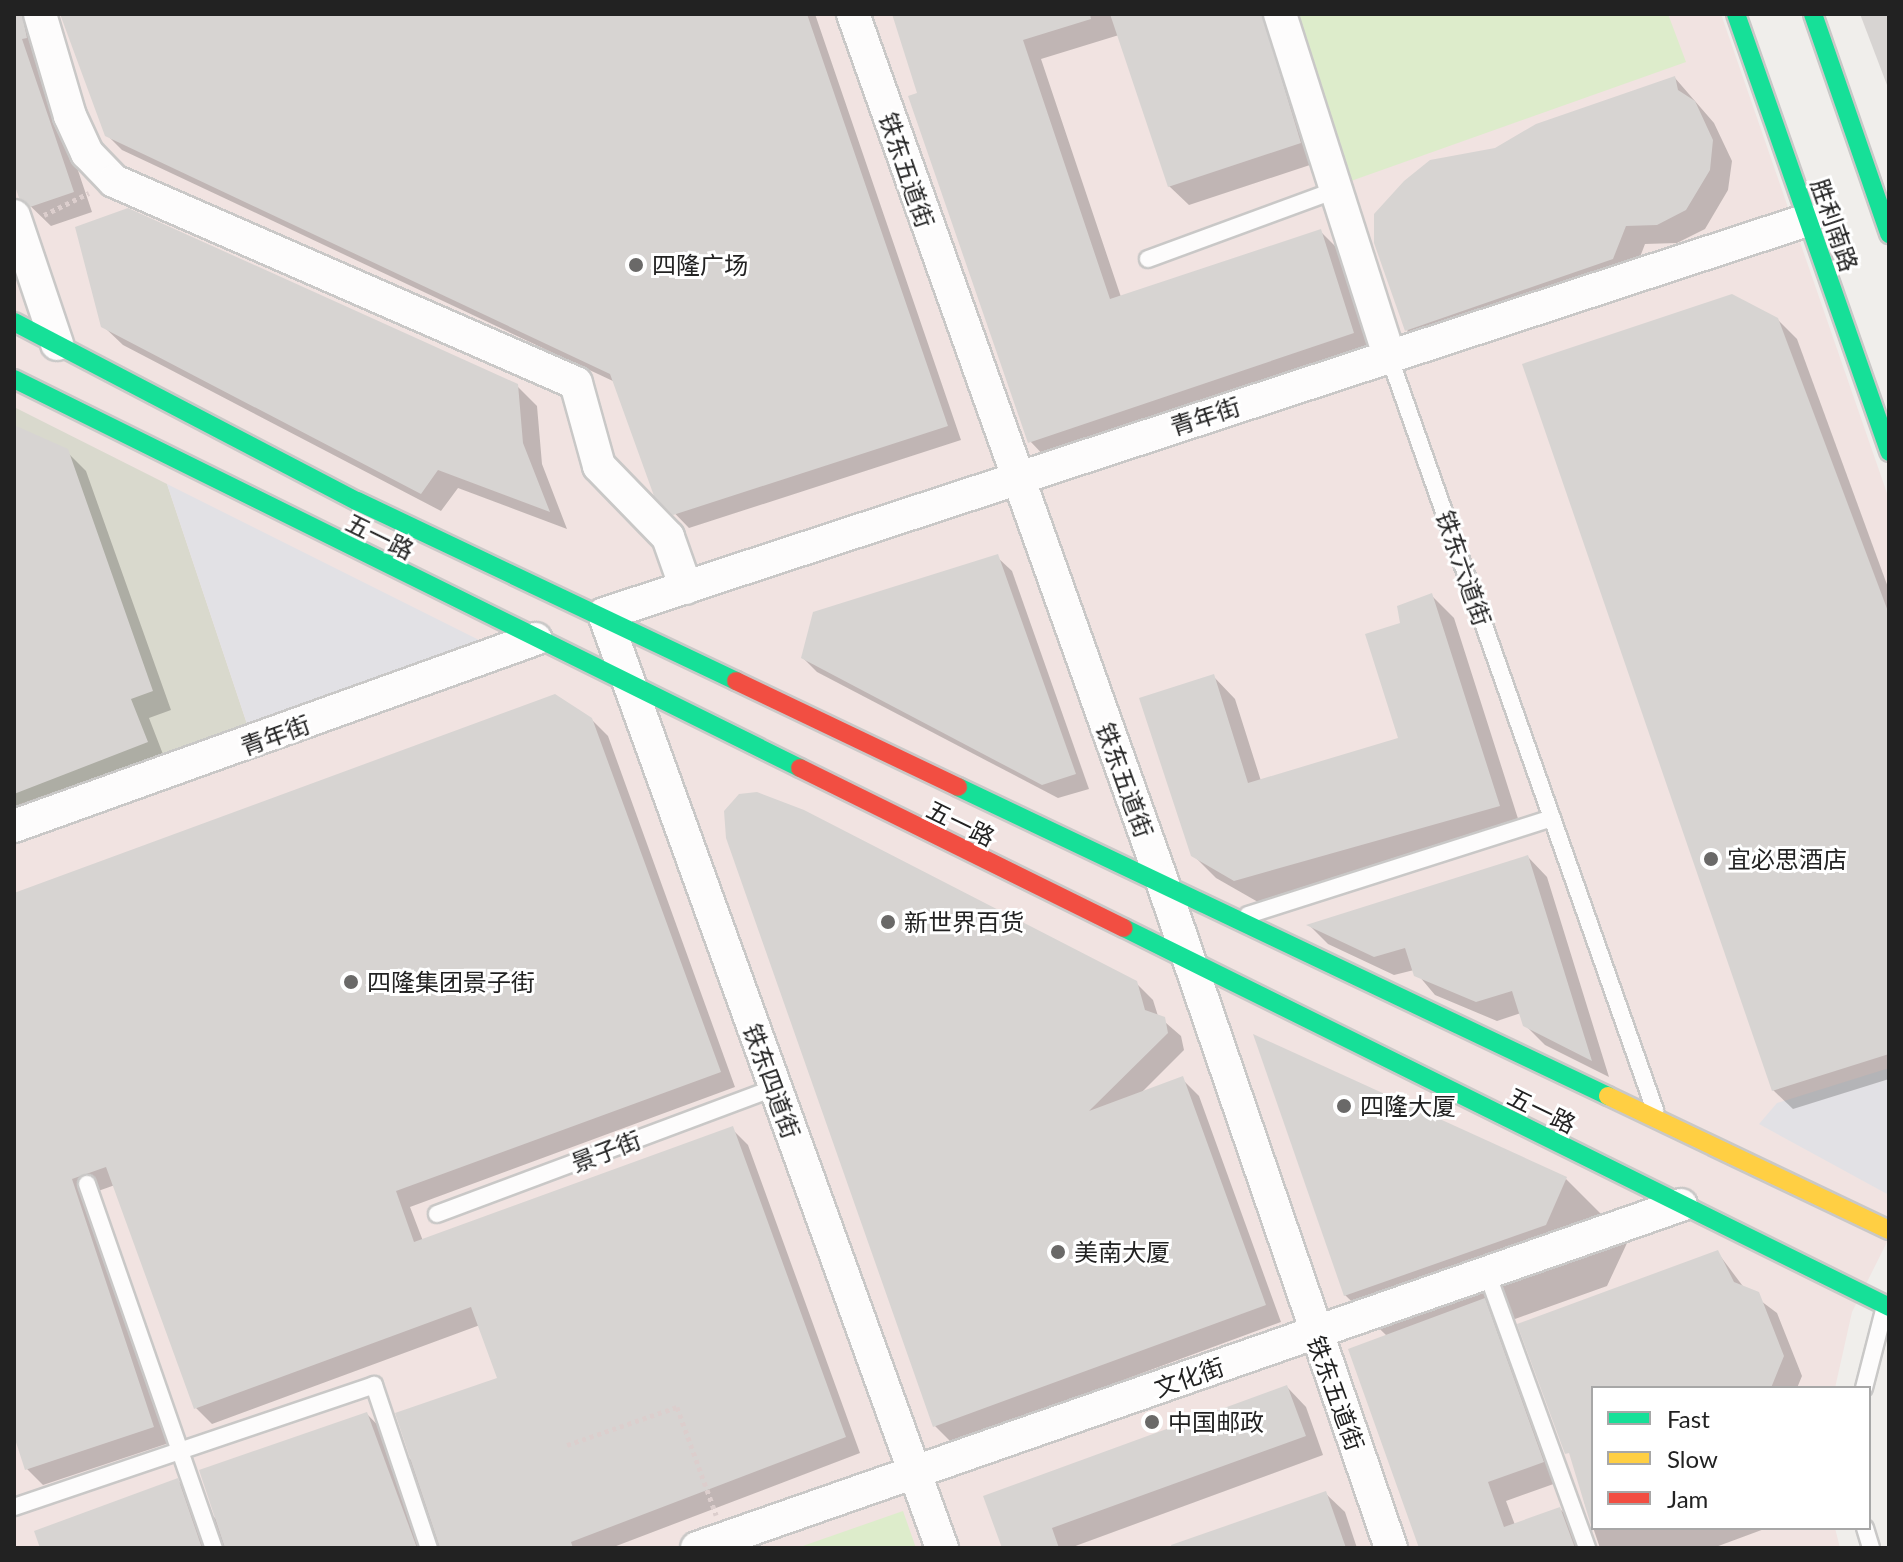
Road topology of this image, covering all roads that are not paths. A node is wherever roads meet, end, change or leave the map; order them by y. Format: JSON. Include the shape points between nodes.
{"nodes":[{"id":1,"x":40,"y":14,"type":"edge"},
{"id":2,"x":853,"y":14,"type":"edge"},
{"id":3,"x":1280,"y":14,"type":"edge"},
{"id":4,"x":1736,"y":14,"type":"edge"},
{"id":5,"x":1813,"y":14,"type":"edge"},
{"id":6,"x":1336,"y":190,"type":"junction"},
{"id":7,"x":1883,"y":195,"type":"edge"},
{"id":8,"x":1807,"y":220,"type":"junction"},
{"id":9,"x":16,"y":222,"type":"edge"},
{"id":10,"x":1889,"y":234,"type":"edge"},
{"id":11,"x":1148,"y":259,"type":"dead end"},
{"id":12,"x":14,"y":322,"type":"edge"},
{"id":13,"x":57,"y":344,"type":"junction"},
{"id":14,"x":1389,"y":356,"type":"junction"},
{"id":15,"x":14,"y":379,"type":"edge"},
{"id":16,"x":1889,"y":452,"type":"edge"},
{"id":17,"x":1015,"y":479,"type":"junction"},
{"id":18,"x":686,"y":588,"type":"junction"},
{"id":19,"x":604,"y":614,"type":"junction"},
{"id":20,"x":535,"y":639,"type":"junction"},
{"id":21,"x":629,"y":686,"type":"junction"},
{"id":22,"x":1552,"y":818,"type":"junction"},
{"id":23,"x":14,"y":826,"type":"edge"},
{"id":24,"x":1162,"y":881,"type":"junction"},
{"id":25,"x":1238,"y":918,"type":"junction"},
{"id":26,"x":1185,"y":960,"type":"junction"},
{"id":27,"x":774,"y":1088,"type":"junction"},
{"id":28,"x":1658,"y":1119,"type":"junction"},
{"id":29,"x":87,"y":1184,"type":"dead end"},
{"id":30,"x":1681,"y":1205,"type":"junction"},
{"id":31,"x":437,"y":1214,"type":"dead end"},
{"id":32,"x":1889,"y":1230,"type":"edge"},
{"id":33,"x":1487,"y":1273,"type":"junction"},
{"id":34,"x":1888,"y":1303,"type":"edge"},
{"id":35,"x":1315,"y":1333,"type":"junction"},
{"id":36,"x":1865,"y":1386,"type":"edge"},
{"id":37,"x":181,"y":1453,"type":"junction"},
{"id":38,"x":913,"y":1472,"type":"junction"},
{"id":39,"x":14,"y":1507,"type":"edge"},
{"id":40,"x":710,"y":1543,"type":"edge"},
{"id":41,"x":214,"y":1548,"type":"edge"},
{"id":42,"x":429,"y":1548,"type":"edge"},
{"id":43,"x":942,"y":1548,"type":"edge"},
{"id":44,"x":1391,"y":1548,"type":"edge"},
{"id":45,"x":1587,"y":1548,"type":"edge"}],
"edges":[{"from":1,"to":18,"type":"street","via":[[70,116],[87,153],[114,181],[576,383],[599,466],[668,537]]},
{"from":2,"to":17,"type":"street","name":"铁东五道街"},
{"from":3,"to":6,"type":"street","name":"铁东六道街"},
{"from":4,"to":8,"type":"main road","name":"胜利南路"},
{"from":5,"to":7,"type":"main road","name":"胜利南路"},
{"from":6,"to":11,"type":"lane"},
{"from":6,"to":14,"type":"street","name":"铁东六道街"},
{"from":7,"to":10,"type":"main road","name":"胜利南路"},
{"from":8,"to":14,"type":"street","name":"青年街"},
{"from":8,"to":16,"type":"main road","name":"胜利南路"},
{"from":9,"to":13,"type":"street"},
{"from":12,"to":13,"type":"main road","name":"五一路"},
{"from":13,"to":19,"type":"main road","name":"五一路","via":[[357,501]]},
{"from":14,"to":17,"type":"street","name":"青年街"},
{"from":14,"to":22,"type":"lane","name":"铁东六道街"},
{"from":15,"to":20,"type":"main road","name":"五一路"},
{"from":17,"to":18,"type":"street","name":"青年街"},
{"from":17,"to":24,"type":"street","name":"铁东五道街"},
{"from":18,"to":19,"type":"street","name":"青年街"},
{"from":19,"to":21,"type":"street","name":"铁东四道街"},
{"from":19,"to":24,"type":"main road","name":"五一路"},
{"from":20,"to":21,"type":"main road","name":"五一路"},
{"from":20,"to":23,"type":"street","name":"青年街"},
{"from":21,"to":26,"type":"main road","name":"五一路"},
{"from":21,"to":27,"type":"street","name":"铁东四道街"},
{"from":22,"to":25,"type":"lane"},
{"from":22,"to":28,"type":"lane","name":"铁东六道街"},
{"from":24,"to":25,"type":"main road","name":"五一路"},
{"from":24,"to":26,"type":"street","name":"铁东五道街"},
{"from":25,"to":28,"type":"main road","name":"五一路"},
{"from":26,"to":30,"type":"main road","name":"五一路"},
{"from":26,"to":35,"type":"street","name":"铁东五道街"},
{"from":27,"to":31,"type":"lane","name":"景子街"},
{"from":27,"to":38,"type":"street","name":"铁东四道街"},
{"from":28,"to":32,"type":"main road","name":"五一路"},
{"from":29,"to":37,"type":"lane"},
{"from":30,"to":33,"type":"street","name":"文化街"},
{"from":30,"to":34,"type":"main road","name":"五一路"},
{"from":33,"to":35,"type":"street","name":"文化街"},
{"from":33,"to":45,"type":"lane"},
{"from":34,"to":36,"type":"lane"},
{"from":35,"to":38,"type":"street","name":"文化街"},
{"from":35,"to":44,"type":"street","name":"铁东五道街"},
{"from":37,"to":39,"type":"lane"},
{"from":37,"to":41,"type":"lane"},
{"from":37,"to":42,"type":"lane","via":[[374,1385]]},
{"from":38,"to":40,"type":"street","name":"文化街"},
{"from":38,"to":43,"type":"street","name":"铁东四道街"}]}
